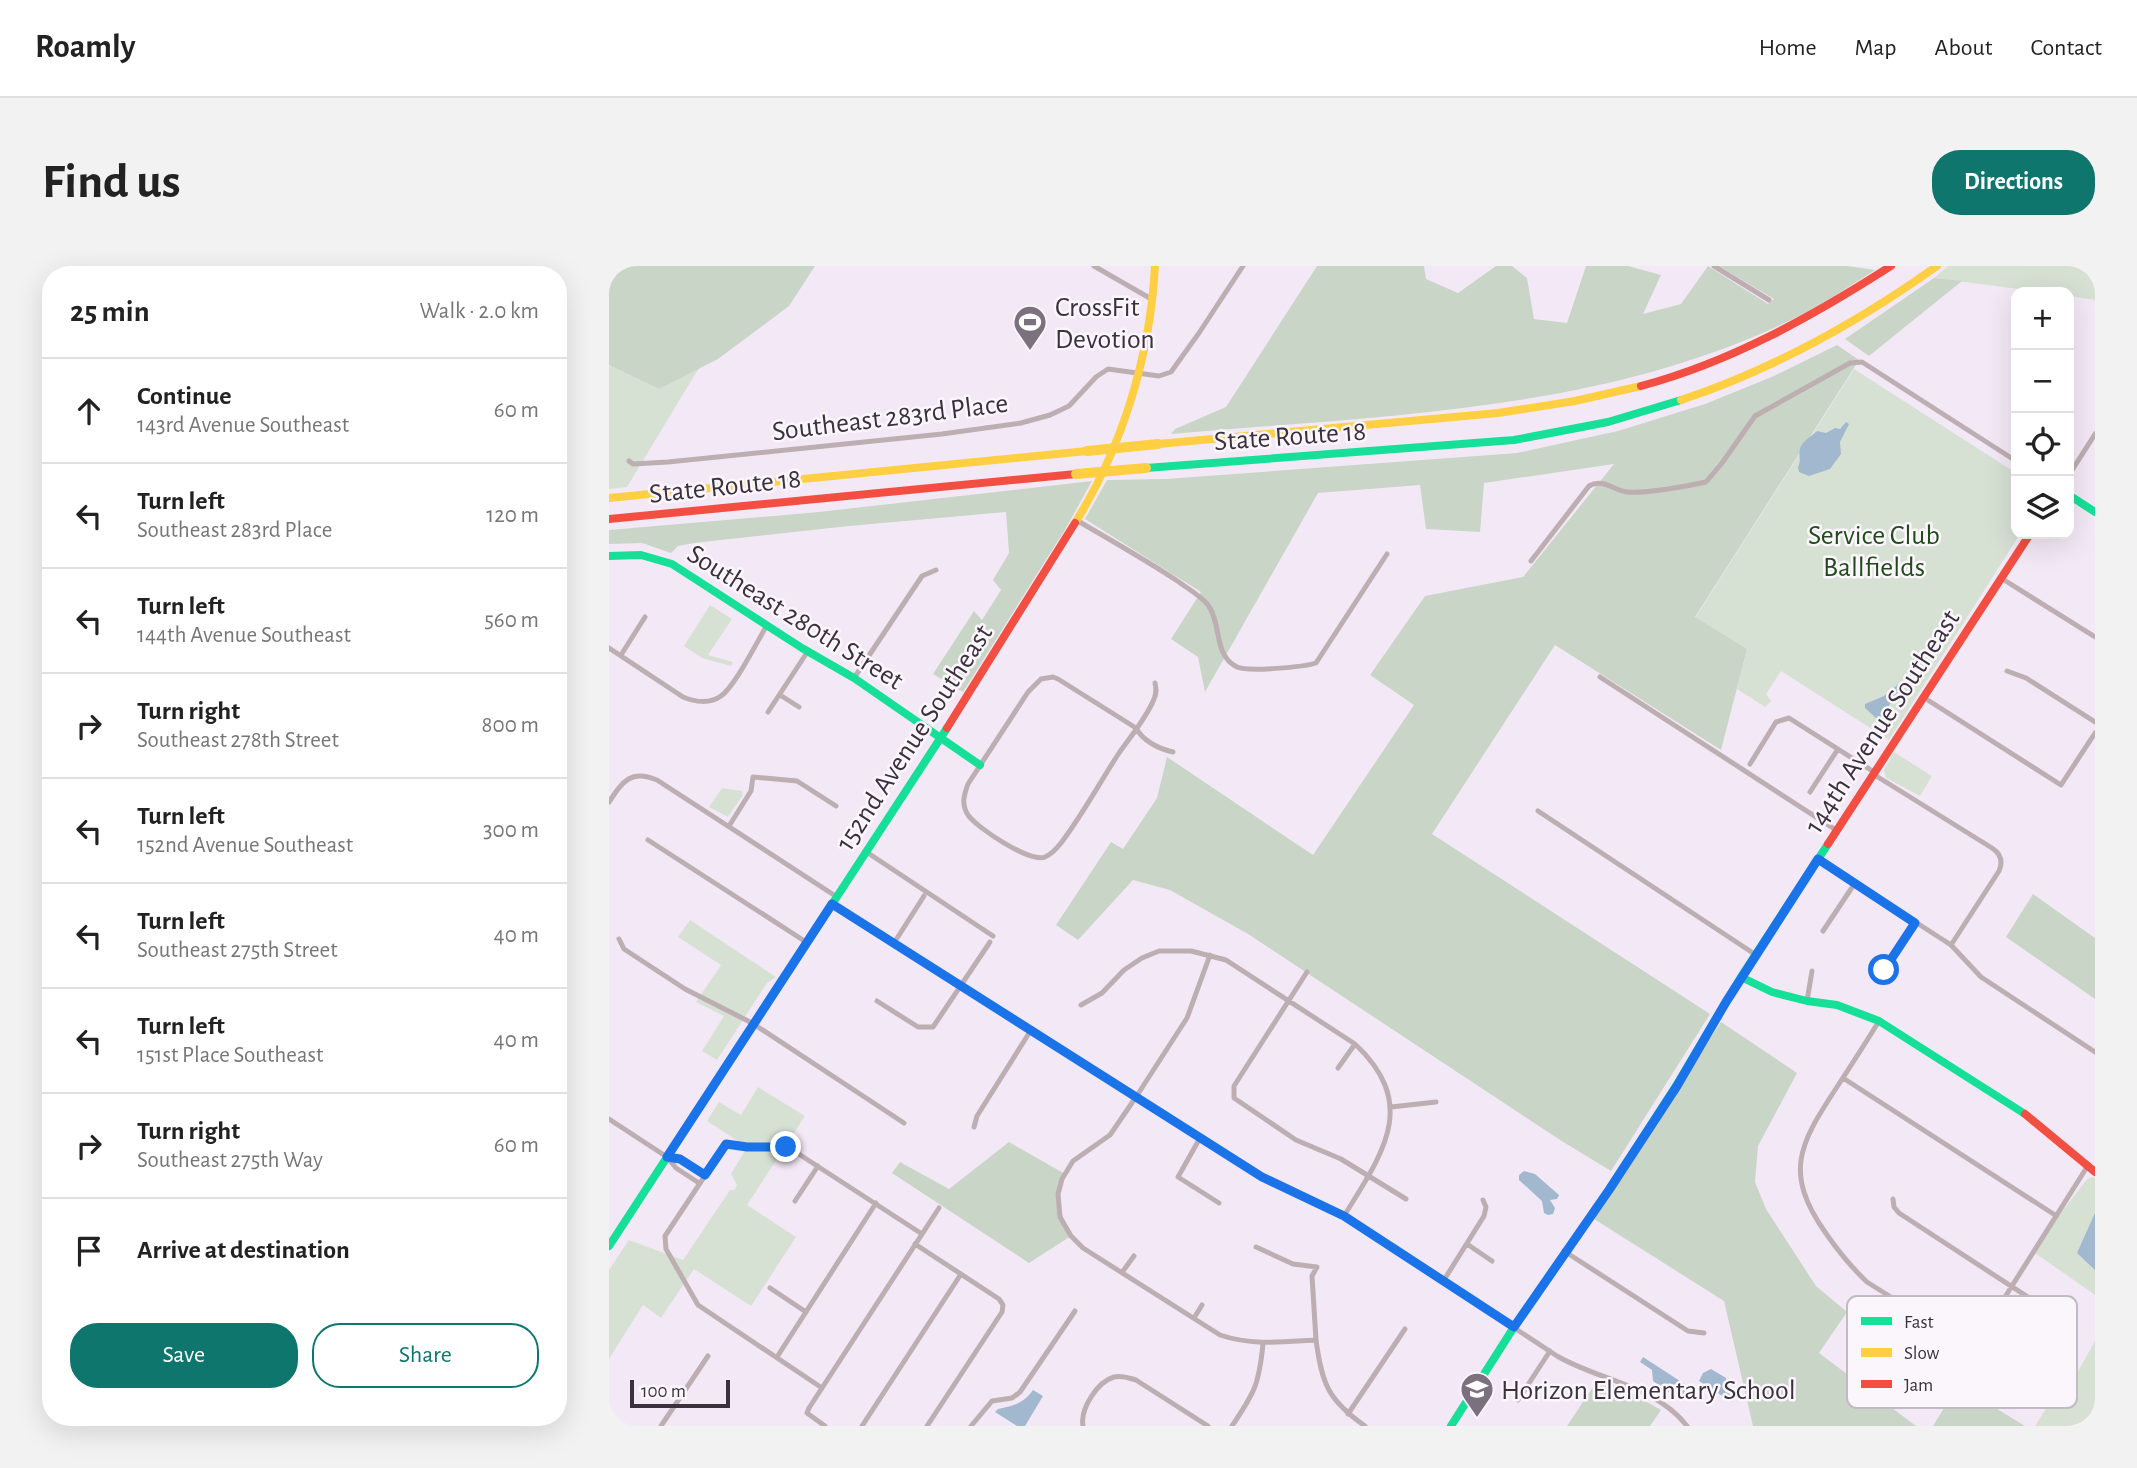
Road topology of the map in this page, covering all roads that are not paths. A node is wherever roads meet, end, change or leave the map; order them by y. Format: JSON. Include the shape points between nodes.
{"nodes":[{"id":1,"x":1094,"y":266,"type":"edge"},
{"id":2,"x":1155,"y":266,"type":"edge"},
{"id":3,"x":1243,"y":266,"type":"edge"},
{"id":4,"x":1714,"y":266,"type":"edge"},
{"id":5,"x":1891,"y":266,"type":"edge"},
{"id":6,"x":1937,"y":266,"type":"edge"},
{"id":7,"x":1153,"y":300,"type":"junction"},
{"id":8,"x":1769,"y":300,"type":"dead end"},
{"id":9,"x":1139,"y":374,"type":"junction"},
{"id":10,"x":2095,"y":435,"type":"edge"},
{"id":11,"x":2011,"y":458,"type":"edge"},
{"id":12,"x":629,"y":461,"type":"dead end"},
{"id":13,"x":2074,"y":467,"type":"edge"},
{"id":14,"x":609,"y":498,"type":"edge"},
{"id":15,"x":2074,"y":498,"type":"edge"},
{"id":16,"x":2095,"y":512,"type":"edge"},
{"id":17,"x":609,"y":519,"type":"edge"},
{"id":18,"x":1078,"y":521,"type":"junction"},
{"id":19,"x":2027,"y":539,"type":"edge"},
{"id":20,"x":1387,"y":554,"type":"dead end"},
{"id":21,"x":611,"y":555,"type":"edge"},
{"id":22,"x":1531,"y":561,"type":"dead end"},
{"id":23,"x":936,"y":570,"type":"dead end"},
{"id":24,"x":2001,"y":578,"type":"junction"},
{"id":25,"x":645,"y":617,"type":"dead end"},
{"id":26,"x":767,"y":625,"type":"junction"},
{"id":27,"x":2095,"y":637,"type":"edge"},
{"id":28,"x":609,"y":648,"type":"edge"},
{"id":29,"x":807,"y":651,"type":"junction"},
{"id":30,"x":621,"y":655,"type":"junction"},
{"id":31,"x":2007,"y":671,"type":"dead end"},
{"id":32,"x":1600,"y":677,"type":"dead end"},
{"id":33,"x":854,"y":678,"type":"junction"},
{"id":34,"x":1155,"y":683,"type":"dead end"},
{"id":35,"x":780,"y":695,"type":"junction"},
{"id":36,"x":1923,"y":697,"type":"junction"},
{"id":37,"x":799,"y":707,"type":"dead end"},
{"id":38,"x":768,"y":712,"type":"dead end"},
{"id":39,"x":2095,"y":722,"type":"edge"},
{"id":40,"x":1136,"y":728,"type":"junction"},
{"id":41,"x":2095,"y":733,"type":"edge"},
{"id":42,"x":939,"y":738,"type":"junction"},
{"id":43,"x":1838,"y":749,"type":"junction"},
{"id":44,"x":1173,"y":752,"type":"dead end"},
{"id":45,"x":1750,"y":764,"type":"dead end"},
{"id":46,"x":980,"y":765,"type":"junction"},
{"id":47,"x":1873,"y":773,"type":"junction"},
{"id":48,"x":1810,"y":792,"type":"dead end"},
{"id":49,"x":609,"y":802,"type":"edge"},
{"id":50,"x":836,"y":806,"type":"dead end"},
{"id":51,"x":1538,"y":811,"type":"dead end"},
{"id":52,"x":729,"y":826,"type":"junction"},
{"id":53,"x":1836,"y":830,"type":"junction"},
{"id":54,"x":648,"y":840,"type":"dead end"},
{"id":55,"x":865,"y":851,"type":"junction"},
{"id":56,"x":1818,"y":859,"type":"junction"},
{"id":57,"x":1855,"y":883,"type":"junction"},
{"id":58,"x":924,"y":896,"type":"dead end"},
{"id":59,"x":835,"y":900,"type":"junction"},
{"id":60,"x":1915,"y":923,"type":"junction"},
{"id":61,"x":1823,"y":931,"type":"dead end"},
{"id":62,"x":619,"y":939,"type":"dead end"},
{"id":63,"x":806,"y":942,"type":"junction"},
{"id":64,"x":894,"y":943,"type":"junction"},
{"id":65,"x":1951,"y":945,"type":"junction"},
{"id":66,"x":1210,"y":955,"type":"junction"},
{"id":67,"x":1756,"y":955,"type":"junction"},
{"id":68,"x":1884,"y":970,"type":"dead end"},
{"id":69,"x":1812,"y":971,"type":"dead end"},
{"id":70,"x":1307,"y":972,"type":"dead end"},
{"id":71,"x":1741,"y":977,"type":"junction"},
{"id":72,"x":962,"y":986,"type":"junction"},
{"id":73,"x":1289,"y":1000,"type":"junction"},
{"id":74,"x":877,"y":1001,"type":"dead end"},
{"id":75,"x":1807,"y":1001,"type":"junction"},
{"id":76,"x":1081,"y":1005,"type":"dead end"},
{"id":77,"x":1879,"y":1021,"type":"junction"},
{"id":78,"x":752,"y":1024,"type":"junction"},
{"id":79,"x":1031,"y":1030,"type":"junction"},
{"id":80,"x":1355,"y":1044,"type":"junction"},
{"id":81,"x":2095,"y":1052,"type":"edge"},
{"id":82,"x":1338,"y":1068,"type":"dead end"},
{"id":83,"x":1843,"y":1078,"type":"junction"},
{"id":84,"x":1136,"y":1097,"type":"junction"},
{"id":85,"x":1436,"y":1102,"type":"dead end"},
{"id":86,"x":1391,"y":1107,"type":"junction"},
{"id":87,"x":609,"y":1119,"type":"edge"},
{"id":88,"x":904,"y":1123,"type":"dead end"},
{"id":89,"x":974,"y":1127,"type":"dead end"},
{"id":90,"x":1200,"y":1138,"type":"junction"},
{"id":91,"x":667,"y":1157,"type":"junction"},
{"id":92,"x":818,"y":1166,"type":"junction"},
{"id":93,"x":2091,"y":1170,"type":"edge"},
{"id":94,"x":705,"y":1175,"type":"junction"},
{"id":95,"x":1369,"y":1175,"type":"junction"},
{"id":96,"x":699,"y":1183,"type":"junction"},
{"id":97,"x":1406,"y":1199,"type":"dead end"},
{"id":98,"x":1893,"y":1199,"type":"dead end"},
{"id":99,"x":1483,"y":1200,"type":"dead end"},
{"id":100,"x":795,"y":1201,"type":"dead end"},
{"id":101,"x":876,"y":1203,"type":"junction"},
{"id":102,"x":1219,"y":1203,"type":"dead end"},
{"id":103,"x":939,"y":1208,"type":"dead end"},
{"id":104,"x":2055,"y":1215,"type":"junction"},
{"id":105,"x":1344,"y":1216,"type":"junction"},
{"id":106,"x":922,"y":1234,"type":"junction"},
{"id":107,"x":915,"y":1244,"type":"junction"},
{"id":108,"x":1467,"y":1244,"type":"junction"},
{"id":109,"x":609,"y":1246,"type":"edge"},
{"id":110,"x":1256,"y":1247,"type":"dead end"},
{"id":111,"x":1564,"y":1251,"type":"junction"},
{"id":112,"x":1134,"y":1256,"type":"dead end"},
{"id":113,"x":1492,"y":1261,"type":"dead end"},
{"id":114,"x":1123,"y":1271,"type":"junction"},
{"id":115,"x":961,"y":1274,"type":"junction"},
{"id":116,"x":1444,"y":1280,"type":"junction"},
{"id":117,"x":2011,"y":1285,"type":"junction"},
{"id":118,"x":770,"y":1288,"type":"dead end"},
{"id":119,"x":1889,"y":1296,"type":"edge"},
{"id":120,"x":2006,"y":1296,"type":"edge"},
{"id":121,"x":2027,"y":1296,"type":"edge"},
{"id":122,"x":1202,"y":1305,"type":"dead end"},
{"id":123,"x":1075,"y":1311,"type":"dead end"},
{"id":124,"x":807,"y":1312,"type":"junction"},
{"id":125,"x":1194,"y":1318,"type":"junction"},
{"id":126,"x":1514,"y":1327,"type":"junction"},
{"id":127,"x":1405,"y":1329,"type":"dead end"},
{"id":128,"x":1704,"y":1333,"type":"dead end"},
{"id":129,"x":1316,"y":1340,"type":"junction"},
{"id":130,"x":1263,"y":1344,"type":"junction"},
{"id":131,"x":1550,"y":1351,"type":"junction"},
{"id":132,"x":708,"y":1356,"type":"dead end"},
{"id":133,"x":777,"y":1357,"type":"junction"},
{"id":134,"x":822,"y":1388,"type":"junction"},
{"id":135,"x":1518,"y":1400,"type":"dead end"},
{"id":136,"x":1348,"y":1414,"type":"junction"},
{"id":137,"x":1083,"y":1423,"type":"edge"},
{"id":138,"x":661,"y":1426,"type":"edge"},
{"id":139,"x":825,"y":1426,"type":"edge"},
{"id":140,"x":862,"y":1426,"type":"edge"},
{"id":141,"x":927,"y":1426,"type":"edge"},
{"id":142,"x":971,"y":1426,"type":"edge"},
{"id":143,"x":1208,"y":1426,"type":"edge"},
{"id":144,"x":1232,"y":1426,"type":"edge"},
{"id":145,"x":1365,"y":1426,"type":"edge"},
{"id":146,"x":1451,"y":1426,"type":"edge"},
{"id":147,"x":1687,"y":1426,"type":"edge"}],
"edges":[{"from":1,"to":7,"type":"street"},
{"from":2,"to":7,"type":"main road","name":"152nd Avenue Southeast"},
{"from":3,"to":9,"type":"street","via":[[1174,368],[1164,375]]},
{"from":4,"to":8,"type":"street"},
{"from":5,"to":14,"type":"main road","name":"State Route 18","bridge":true,"via":[[1799,323],[1689,371],[1555,406]]},
{"from":6,"to":17,"type":"main road","name":"State Route 18","bridge":true,"via":[[1854,322],[1737,380],[1620,420],[1556,434]]},
{"from":7,"to":9,"type":"main road","name":"152nd Avenue Southeast"},
{"from":9,"to":12,"type":"street","name":"Southeast 283rd Place","via":[[1108,369],[1065,408],[1018,423],[942,435],[668,462]]},
{"from":9,"to":18,"type":"main road","name":"152nd Avenue Southeast","via":[[1109,461]]},
{"from":10,"to":13,"type":"street"},
{"from":11,"to":22,"type":"street","via":[[1862,362],[1850,363],[1755,415],[1706,482],[1628,492],[1601,482],[1589,486]]},
{"from":15,"to":16,"type":"main road"},
{"from":18,"to":20,"type":"street","via":[[1159,569],[1208,605],[1220,646],[1238,667],[1317,663]]},
{"from":18,"to":42,"type":"main road","name":"152nd Avenue Southeast"},
{"from":19,"to":24,"type":"main road","name":"144th Avenue Southeast"},
{"from":21,"to":26,"type":"main road","name":"Southeast 280th Street","via":[[629,552],[672,564]]},
{"from":23,"to":33,"type":"street","via":[[922,576]]},
{"from":24,"to":27,"type":"street"},
{"from":24,"to":36,"type":"main road","name":"144th Avenue Southeast"},
{"from":25,"to":30,"type":"street"},
{"from":26,"to":29,"type":"main road","name":"Southeast 280th Street"},
{"from":26,"to":30,"type":"street","via":[[726,691],[714,700],[690,700]]},
{"from":28,"to":30,"type":"street"},
{"from":29,"to":33,"type":"main road","name":"Southeast 280th Street"},
{"from":29,"to":35,"type":"street"},
{"from":31,"to":39,"type":"street"},
{"from":32,"to":53,"type":"street"},
{"from":33,"to":42,"type":"main road","name":"Southeast 280th Street"},
{"from":34,"to":40,"type":"street","via":[[1153,701]]},
{"from":35,"to":37,"type":"street"},
{"from":35,"to":38,"type":"street"},
{"from":36,"to":41,"type":"street","via":[[2061,785]]},
{"from":36,"to":47,"type":"main road","name":"144th Avenue Southeast"},
{"from":40,"to":44,"type":"street","via":[[1140,735]]},
{"from":40,"to":46,"type":"street","via":[[1069,684],[1047,678],[1028,692]]},
{"from":40,"to":46,"type":"street","via":[[1061,843],[1044,858],[1024,854],[967,814],[963,797]]},
{"from":42,"to":46,"type":"main road","name":"Southeast 280th Street"},
{"from":42,"to":55,"type":"main road","name":"152nd Avenue Southeast"},
{"from":43,"to":45,"type":"street","via":[[1793,719],[1783,719],[1776,722]]},
{"from":43,"to":47,"type":"street"},
{"from":43,"to":48,"type":"street"},
{"from":47,"to":53,"type":"main road","name":"144th Avenue Southeast"},
{"from":47,"to":65,"type":"street","via":[[1995,850],[2001,861]]},
{"from":49,"to":52,"type":"street","via":[[624,782],[645,775]]},
{"from":50,"to":52,"type":"street","via":[[797,781],[753,777],[751,791]]},
{"from":51,"to":67,"type":"street"},
{"from":52,"to":59,"type":"street"},
{"from":53,"to":56,"type":"main road","name":"144th Avenue Southeast"},
{"from":54,"to":63,"type":"street"},
{"from":55,"to":59,"type":"main road","name":"152nd Avenue Southeast"},
{"from":55,"to":72,"type":"street","via":[[992,939]]},
{"from":56,"to":57,"type":"street"},
{"from":56,"to":67,"type":"main road","name":"144th Avenue Southeast"},
{"from":57,"to":60,"type":"street"},
{"from":57,"to":61,"type":"street"},
{"from":58,"to":64,"type":"street"},
{"from":59,"to":63,"type":"main road","name":"152nd Avenue Southeast"},
{"from":59,"to":64,"type":"street"},
{"from":60,"to":65,"type":"street"},
{"from":60,"to":68,"type":"street"},
{"from":62,"to":78,"type":"street","via":[[624,949],[685,989]]},
{"from":63,"to":78,"type":"main road","name":"152nd Avenue Southeast"},
{"from":64,"to":72,"type":"street"},
{"from":65,"to":81,"type":"street","via":[[1981,977]]},
{"from":66,"to":73,"type":"street","via":[[1226,960]]},
{"from":66,"to":76,"type":"street","via":[[1159,951],[1124,970],[1102,993]]},
{"from":66,"to":84,"type":"street","via":[[1187,1018]]},
{"from":67,"to":71,"type":"main road","name":"144th Avenue Southeast"},
{"from":69,"to":75,"type":"street"},
{"from":70,"to":73,"type":"street"},
{"from":71,"to":75,"type":"main road","via":[[1772,992]]},
{"from":71,"to":111,"type":"main road","name":"144th Avenue Southeast","via":[[1677,1086]]},
{"from":72,"to":74,"type":"street","via":[[938,1022],[928,1028],[918,1027]]},
{"from":72,"to":79,"type":"street"},
{"from":73,"to":80,"type":"street"},
{"from":73,"to":95,"type":"street","via":[[1234,1086],[1234,1098],[1296,1140]]},
{"from":75,"to":77,"type":"main road","via":[[1837,1005]]},
{"from":77,"to":83,"type":"street"},
{"from":77,"to":93,"type":"main road","via":[[2036,1121]]},
{"from":78,"to":88,"type":"street"},
{"from":78,"to":91,"type":"main road","name":"152nd Avenue Southeast"},
{"from":79,"to":84,"type":"street"},
{"from":79,"to":89,"type":"street"},
{"from":80,"to":82,"type":"street"},
{"from":80,"to":86,"type":"street","via":[[1383,1081]]},
{"from":83,"to":104,"type":"street"},
{"from":83,"to":119,"type":"street","via":[[1811,1127],[1801,1184],[1814,1215],[1846,1263]]},
{"from":84,"to":90,"type":"street"},
{"from":84,"to":114,"type":"street","via":[[1110,1135],[1073,1161],[1060,1186],[1058,1203],[1071,1237]]},
{"from":85,"to":86,"type":"street"},
{"from":86,"to":95,"type":"street","via":[[1382,1154]]},
{"from":87,"to":91,"type":"street"},
{"from":90,"to":102,"type":"street","via":[[1178,1177]]},
{"from":90,"to":105,"type":"street","via":[[1280,1187]]},
{"from":91,"to":94,"type":"street","via":[[680,1159]]},
{"from":91,"to":96,"type":"street"},
{"from":91,"to":109,"type":"main road","name":"152nd Avenue Southeast"},
{"from":92,"to":94,"type":"street","via":[[779,1145],[726,1144]]},
{"from":92,"to":100,"type":"street"},
{"from":92,"to":101,"type":"street"},
{"from":93,"to":104,"type":"street"},
{"from":94,"to":96,"type":"street"},
{"from":95,"to":97,"type":"street"},
{"from":95,"to":105,"type":"street"},
{"from":96,"to":133,"type":"street","via":[[665,1236],[666,1249],[698,1305]]},
{"from":98,"to":117,"type":"street","via":[[1899,1213]]},
{"from":99,"to":108,"type":"street","via":[[1484,1216]]},
{"from":101,"to":106,"type":"street"},
{"from":101,"to":124,"type":"street"},
{"from":103,"to":106,"type":"street"},
{"from":104,"to":117,"type":"street"},
{"from":105,"to":116,"type":"street"},
{"from":106,"to":107,"type":"street"},
{"from":107,"to":115,"type":"street"},
{"from":107,"to":134,"type":"street"},
{"from":108,"to":113,"type":"street"},
{"from":108,"to":116,"type":"street"},
{"from":110,"to":129,"type":"street","via":[[1293,1265],[1317,1267],[1312,1276]]},
{"from":111,"to":126,"type":"main road","name":"144th Avenue Southeast"},
{"from":111,"to":128,"type":"street","via":[[1688,1331]]},
{"from":112,"to":114,"type":"street"},
{"from":114,"to":125,"type":"street"},
{"from":115,"to":140,"type":"street"},
{"from":115,"to":141,"type":"street","via":[[999,1298],[1002,1312]]},
{"from":116,"to":126,"type":"street"},
{"from":117,"to":120,"type":"street"},
{"from":117,"to":121,"type":"street"},
{"from":118,"to":124,"type":"street"},
{"from":122,"to":125,"type":"street"},
{"from":123,"to":142,"type":"street","via":[[1020,1392],[992,1401]]},
{"from":124,"to":133,"type":"street"},
{"from":125,"to":130,"type":"street","via":[[1220,1335]]},
{"from":126,"to":131,"type":"street"},
{"from":126,"to":146,"type":"main road","name":"144th Avenue Southeast"},
{"from":127,"to":136,"type":"street"},
{"from":129,"to":130,"type":"street"},
{"from":129,"to":136,"type":"street","via":[[1321,1373]]},
{"from":130,"to":144,"type":"street","via":[[1256,1387]]},
{"from":131,"to":135,"type":"street"},
{"from":131,"to":147,"type":"street","via":[[1578,1368],[1636,1388]]},
{"from":132,"to":138,"type":"street"},
{"from":133,"to":134,"type":"street"},
{"from":134,"to":139,"type":"street","via":[[807,1413]]},
{"from":136,"to":145,"type":"street"},
{"from":137,"to":143,"type":"street","via":[[1088,1403],[1102,1384],[1125,1376]]}]}
